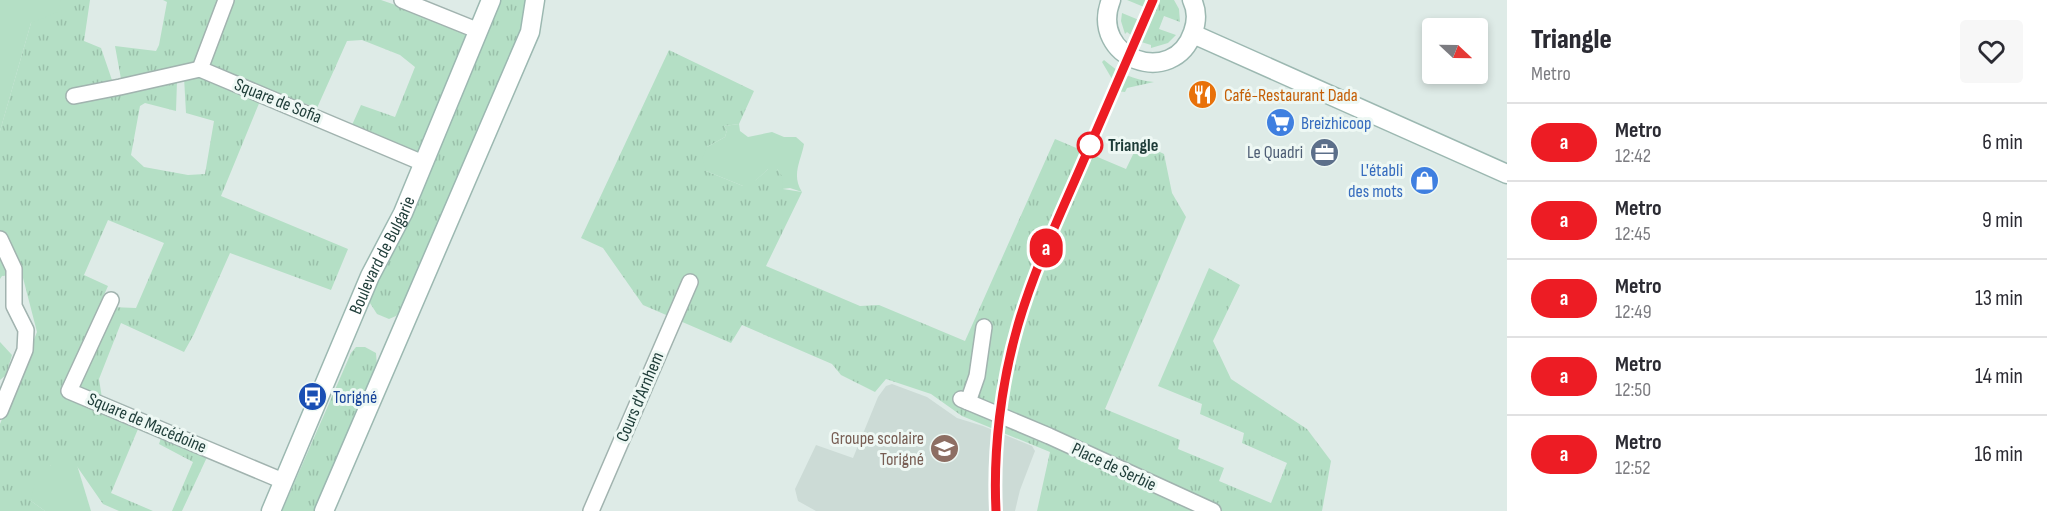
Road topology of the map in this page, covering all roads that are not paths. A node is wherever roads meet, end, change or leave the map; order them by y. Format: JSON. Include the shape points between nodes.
{"nodes":[{"id":1,"x":226,"y":0,"type":"edge"},
{"id":2,"x":402,"y":0,"type":"edge"},
{"id":3,"x":491,"y":0,"type":"edge"},
{"id":4,"x":535,"y":0,"type":"edge"},
{"id":5,"x":1111,"y":0,"type":"edge"},
{"id":6,"x":1192,"y":0,"type":"edge"},
{"id":7,"x":479,"y":31,"type":"junction"},
{"id":8,"x":1193,"y":34,"type":"junction"},
{"id":9,"x":200,"y":69,"type":"junction"},
{"id":10,"x":74,"y":96,"type":"dead end"},
{"id":11,"x":423,"y":163,"type":"junction"},
{"id":12,"x":1507,"y":174,"type":"edge"},
{"id":13,"x":0,"y":239,"type":"edge"},
{"id":14,"x":690,"y":282,"type":"dead end"},
{"id":15,"x":111,"y":300,"type":"dead end"},
{"id":16,"x":984,"y":327,"type":"dead end"},
{"id":17,"x":1,"y":405,"type":"edge"},
{"id":18,"x":284,"y":481,"type":"junction"},
{"id":19,"x":271,"y":511,"type":"edge"},
{"id":20,"x":324,"y":511,"type":"edge"},
{"id":21,"x":591,"y":511,"type":"edge"},
{"id":22,"x":1213,"y":511,"type":"edge"}],
"edges":[{"from":1,"to":9,"type":"street"},
{"from":2,"to":7,"type":"street"},
{"from":3,"to":7,"type":"street","name":"Boulevard de Bulgarie"},
{"from":4,"to":20,"type":"street","via":[[530,32]]},
{"from":5,"to":8,"type":"street","via":[[1108,30],[1118,48],[1134,59],[1154,63],[1173,57]]},
{"from":6,"to":8,"type":"street","via":[[1197,18]]},
{"from":7,"to":11,"type":"street","name":"Boulevard de Bulgarie"},
{"from":8,"to":12,"type":"street"},
{"from":9,"to":10,"type":"street"},
{"from":9,"to":11,"type":"street","name":"Square de Sofia"},
{"from":11,"to":18,"type":"street","name":"Boulevard de Bulgarie","via":[[403,213],[370,276]]},
{"from":13,"to":17,"type":"street","via":[[14,269],[14,306],[26,330],[26,350]]},
{"from":14,"to":21,"type":"street","name":"Cours d'Arnhem"},
{"from":15,"to":18,"type":"street","name":"Square de Macédoine","via":[[69,391]]},
{"from":16,"to":22,"type":"street","name":"Place de Serbie","via":[[977,376],[965,400]]},
{"from":18,"to":19,"type":"street","name":"Boulevard de Bulgarie"}]}
